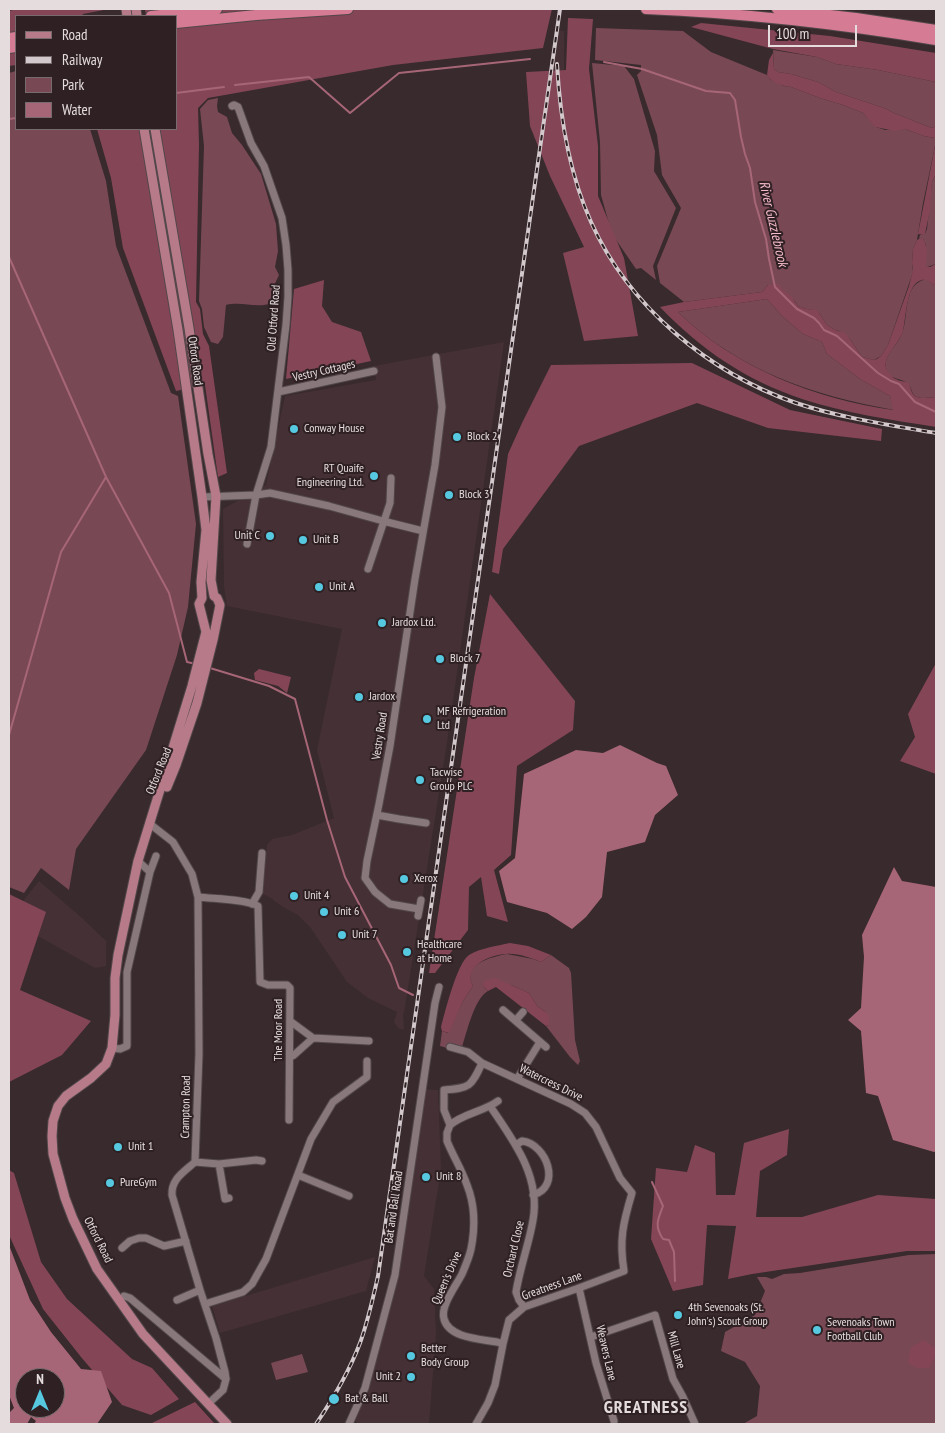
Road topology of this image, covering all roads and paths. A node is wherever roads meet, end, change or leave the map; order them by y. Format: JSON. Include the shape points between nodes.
{"nodes":[{"id":1,"x":217,"y":9,"type":"edge"},
{"id":2,"x":348,"y":9,"type":"edge"},
{"id":3,"x":646,"y":9,"type":"edge"},
{"id":4,"x":777,"y":9,"type":"edge"},
{"id":5,"x":160,"y":15,"type":"edge"},
{"id":6,"x":178,"y":24,"type":"edge"},
{"id":7,"x":936,"y":30,"type":"edge"},
{"id":8,"x":936,"y":40,"type":"edge"},
{"id":9,"x":232,"y":106,"type":"dead end"},
{"id":10,"x":144,"y":130,"type":"edge"},
{"id":11,"x":155,"y":130,"type":"edge"},
{"id":12,"x":436,"y":357,"type":"dead end"},
{"id":13,"x":374,"y":371,"type":"dead end"},
{"id":14,"x":278,"y":392,"type":"junction"},
{"id":15,"x":391,"y":478,"type":"dead end"},
{"id":16,"x":256,"y":495,"type":"junction"},
{"id":17,"x":216,"y":496,"type":"junction"},
{"id":18,"x":202,"y":497,"type":"junction"},
{"id":19,"x":383,"y":521,"type":"junction"},
{"id":20,"x":423,"y":531,"type":"junction"},
{"id":21,"x":247,"y":544,"type":"dead end"},
{"id":22,"x":368,"y":569,"type":"dead end"},
{"id":23,"x":214,"y":596,"type":"junction"},
{"id":24,"x":202,"y":598,"type":"junction"},
{"id":25,"x":218,"y":611,"type":"junction"},
{"id":26,"x":201,"y":612,"type":"junction"},
{"id":27,"x":377,"y":815,"type":"junction"},
{"id":28,"x":426,"y":823,"type":"dead end"},
{"id":29,"x":150,"y":824,"type":"junction"},
{"id":30,"x":262,"y":853,"type":"dead end"},
{"id":31,"x":156,"y":856,"type":"dead end"},
{"id":32,"x":138,"y":861,"type":"junction"},
{"id":33,"x":150,"y":872,"type":"junction"},
{"id":34,"x":198,"y":897,"type":"junction"},
{"id":35,"x":421,"y":900,"type":"dead end"},
{"id":36,"x":252,"y":904,"type":"junction"},
{"id":37,"x":439,"y":987,"type":"dead end"},
{"id":38,"x":503,"y":1010,"type":"dead end"},
{"id":39,"x":523,"y":1012,"type":"dead end"},
{"id":40,"x":516,"y":1020,"type":"junction"},
{"id":41,"x":290,"y":1021,"type":"junction"},
{"id":42,"x":313,"y":1038,"type":"junction"},
{"id":43,"x":369,"y":1040,"type":"dead end"},
{"id":44,"x":450,"y":1047,"type":"dead end"},
{"id":45,"x":112,"y":1048,"type":"junction"},
{"id":46,"x":290,"y":1057,"type":"junction"},
{"id":47,"x":367,"y":1061,"type":"dead end"},
{"id":48,"x":482,"y":1063,"type":"junction"},
{"id":49,"x":517,"y":1079,"type":"junction"},
{"id":50,"x":498,"y":1100,"type":"dead end"},
{"id":51,"x":490,"y":1106,"type":"junction"},
{"id":52,"x":289,"y":1120,"type":"dead end"},
{"id":53,"x":450,"y":1125,"type":"junction"},
{"id":54,"x":516,"y":1145,"type":"junction"},
{"id":55,"x":262,"y":1161,"type":"dead end"},
{"id":56,"x":195,"y":1162,"type":"junction"},
{"id":57,"x":219,"y":1164,"type":"junction"},
{"id":58,"x":298,"y":1175,"type":"junction"},
{"id":59,"x":533,"y":1195,"type":"junction"},
{"id":60,"x":349,"y":1196,"type":"dead end"},
{"id":61,"x":229,"y":1198,"type":"dead end"},
{"id":62,"x":186,"y":1241,"type":"junction"},
{"id":63,"x":122,"y":1248,"type":"dead end"},
{"id":64,"x":624,"y":1271,"type":"joint"},
{"id":65,"x":580,"y":1288,"type":"junction"},
{"id":66,"x":200,"y":1290,"type":"junction"},
{"id":67,"x":124,"y":1296,"type":"dead end"},
{"id":68,"x":177,"y":1300,"type":"dead end"},
{"id":69,"x":205,"y":1304,"type":"junction"},
{"id":70,"x":524,"y":1307,"type":"junction"},
{"id":71,"x":591,"y":1337,"type":"junction"},
{"id":72,"x":502,"y":1344,"type":"junction"},
{"id":73,"x":226,"y":1379,"type":"junction"},
{"id":74,"x":208,"y":1404,"type":"junction"},
{"id":75,"x":614,"y":1421,"type":"dead end"},
{"id":76,"x":227,"y":1424,"type":"edge"},
{"id":77,"x":349,"y":1424,"type":"edge"},
{"id":78,"x":476,"y":1424,"type":"edge"},
{"id":79,"x":695,"y":1424,"type":"edge"}],
"edges":[{"from":1,"to":5,"type":"highway"},
{"from":2,"to":6,"type":"highway"},
{"from":3,"to":8,"type":"highway","via":[[812,23]]},
{"from":4,"to":7,"type":"highway"},
{"from":9,"to":14,"type":"street","name":"Old Otford Road","via":[[239,110],[264,166],[282,218],[288,297]]},
{"from":10,"to":18,"type":"main road","name":"Otford Road"},
{"from":11,"to":17,"type":"main road","name":"Otford Road"},
{"from":12,"to":20,"type":"street","name":"Vestry Road","via":[[442,406]]},
{"from":13,"to":14,"type":"street","name":"Vestry Cottages"},
{"from":14,"to":16,"type":"street","name":"Old Otford Road","via":[[271,447]]},
{"from":15,"to":19,"type":"street","via":[[390,503]]},
{"from":16,"to":17,"type":"street"},
{"from":16,"to":19,"type":"street","via":[[270,493]]},
{"from":16,"to":21,"type":"street","name":"Old Otford Road"},
{"from":17,"to":18,"type":"street"},
{"from":17,"to":23,"type":"main road","name":"Otford Road","via":[[211,580]]},
{"from":18,"to":24,"type":"main road","name":"Otford Road","via":[[206,530]]},
{"from":19,"to":20,"type":"street"},
{"from":19,"to":22,"type":"street"},
{"from":20,"to":27,"type":"street","name":"Vestry Road"},
{"from":23,"to":24,"type":"main road","via":[[209,594]]},
{"from":23,"to":25,"type":"main road","name":"Otford Road","via":[[219,601]]},
{"from":24,"to":26,"type":"main road","name":"Otford Road","via":[[199,604]]},
{"from":25,"to":26,"type":"main road","via":[[210,616]]},
{"from":25,"to":29,"type":"main road","name":"Otford Road","via":[[196,703],[176,766]]},
{"from":26,"to":29,"type":"main road","name":"Otford Road","via":[[206,632]]},
{"from":27,"to":28,"type":"street"},
{"from":27,"to":35,"type":"street","name":"Vestry Road","via":[[365,878],[390,904],[419,913]]},
{"from":29,"to":32,"type":"main road","name":"Otford Road"},
{"from":29,"to":34,"type":"street","name":"Crampton Road","via":[[173,842],[192,874]]},
{"from":30,"to":36,"type":"street","via":[[260,892]]},
{"from":31,"to":33,"type":"street","name":"Otford Road"},
{"from":32,"to":33,"type":"street"},
{"from":32,"to":45,"type":"main road","name":"Otford Road","via":[[118,955]]},
{"from":33,"to":45,"type":"street","name":"Otford Road","via":[[127,972],[127,1046]]},
{"from":34,"to":36,"type":"street"},
{"from":34,"to":56,"type":"street","name":"Crampton Road","via":[[199,1054]]},
{"from":36,"to":41,"type":"street","name":"The Moor Road","via":[[259,908],[260,981],[266,985],[289,987]]},
{"from":37,"to":77,"type":"street","name":"Bat and Ball Road","via":[[395,1275],[365,1388]]},
{"from":38,"to":40,"type":"street"},
{"from":39,"to":40,"type":"street"},
{"from":40,"to":49,"type":"street","via":[[543,1044]]},
{"from":41,"to":42,"type":"street"},
{"from":41,"to":46,"type":"street","name":"The Moor Road"},
{"from":42,"to":43,"type":"street"},
{"from":42,"to":46,"type":"street"},
{"from":44,"to":48,"type":"street","name":"Watercress Drive","via":[[468,1052]]},
{"from":45,"to":74,"type":"main road","name":"Otford Road","via":[[106,1064],[58,1106],[53,1121],[53,1154],[65,1198],[97,1269],[143,1334]]},
{"from":46,"to":52,"type":"street","name":"The Moor Road"},
{"from":47,"to":58,"type":"street","via":[[366,1077],[334,1102],[311,1139]]},
{"from":48,"to":49,"type":"street","name":"Watercress Drive"},
{"from":48,"to":53,"type":"street","name":"Queen's Drive","via":[[474,1080],[464,1088],[444,1090],[444,1110]]},
{"from":49,"to":64,"type":"street","name":"Watercress Drive","via":[[572,1104],[586,1113],[596,1127],[620,1178],[632,1194],[623,1223]]},
{"from":50,"to":51,"type":"street"},
{"from":51,"to":53,"type":"street","via":[[463,1116]]},
{"from":51,"to":54,"type":"street","name":"Orchard Close"},
{"from":53,"to":72,"type":"street","name":"Queen's Drive","via":[[447,1141],[468,1187],[474,1215],[471,1251],[447,1302],[444,1320],[448,1328],[458,1334]]},
{"from":54,"to":59,"type":"street","name":"Orchard Close","via":[[528,1172]]},
{"from":54,"to":59,"type":"street","via":[[522,1141],[532,1144],[543,1154],[547,1165],[547,1185]]},
{"from":55,"to":57,"type":"street"},
{"from":56,"to":57,"type":"street"},
{"from":56,"to":62,"type":"street","via":[[175,1180],[172,1190]]},
{"from":57,"to":61,"type":"street","via":[[225,1199]]},
{"from":58,"to":60,"type":"street"},
{"from":58,"to":69,"type":"street","via":[[266,1259],[252,1284],[243,1292]]},
{"from":59,"to":70,"type":"street","name":"Orchard Close","via":[[534,1218],[516,1292]]},
{"from":62,"to":63,"type":"street","via":[[164,1246],[146,1238],[128,1237]]},
{"from":62,"to":66,"type":"street"},
{"from":64,"to":65,"type":"street","name":"Greatness Lane"},
{"from":65,"to":70,"type":"street","name":"Greatness Lane"},
{"from":65,"to":71,"type":"street","name":"Weavers Lane"},
{"from":66,"to":68,"type":"street"},
{"from":66,"to":69,"type":"street"},
{"from":67,"to":73,"type":"street"},
{"from":69,"to":73,"type":"street"},
{"from":70,"to":72,"type":"street","name":"Greatness Lane","via":[[509,1320]]},
{"from":71,"to":75,"type":"street","name":"Weavers Lane"},
{"from":71,"to":79,"type":"street","name":"Mill Lane","via":[[655,1315],[673,1379]]},
{"from":72,"to":78,"type":"street","name":"Greatness Lane","via":[[495,1385]]},
{"from":73,"to":74,"type":"street","via":[[223,1390]]},
{"from":74,"to":76,"type":"main road","name":"Otford Road"}]}
